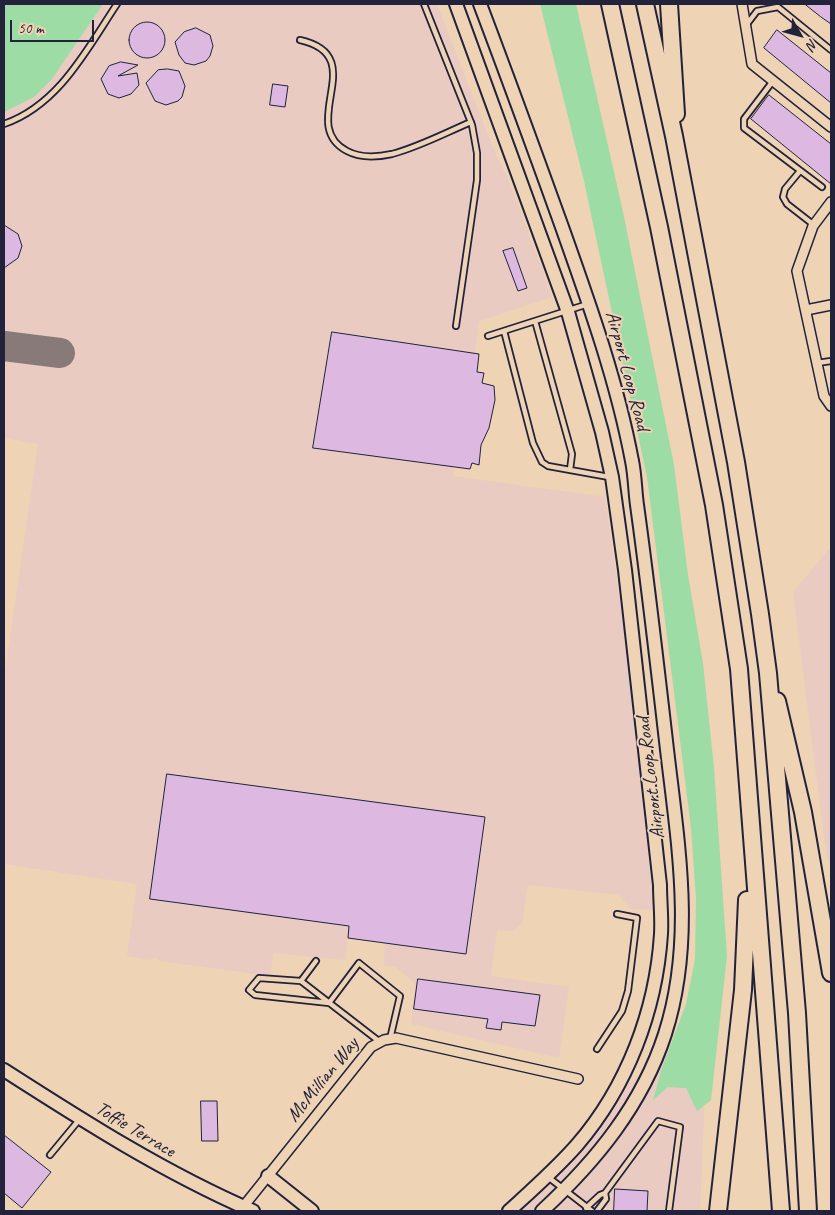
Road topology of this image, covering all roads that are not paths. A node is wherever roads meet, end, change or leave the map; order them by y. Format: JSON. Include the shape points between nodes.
{"nodes":[{"id":1,"x":118,"y":4,"type":"edge"},
{"id":2,"x":424,"y":4,"type":"edge"},
{"id":3,"x":456,"y":4,"type":"edge"},
{"id":4,"x":480,"y":4,"type":"edge"},
{"id":5,"x":610,"y":4,"type":"edge"},
{"id":6,"x":646,"y":4,"type":"edge"},
{"id":7,"x":669,"y":4,"type":"edge"},
{"id":8,"x":742,"y":4,"type":"edge"},
{"id":9,"x":745,"y":26,"type":"junction"},
{"id":10,"x":300,"y":40,"type":"dead end"},
{"id":11,"x":831,"y":50,"type":"edge"},
{"id":12,"x":773,"y":81,"type":"junction"},
{"id":13,"x":471,"y":122,"type":"junction"},
{"id":14,"x":4,"y":124,"type":"edge"},
{"id":15,"x":831,"y":127,"type":"edge"},
{"id":16,"x":674,"y":136,"type":"junction"},
{"id":17,"x":800,"y":171,"type":"junction"},
{"id":18,"x":822,"y":187,"type":"dead end"},
{"id":19,"x":831,"y":202,"type":"edge"},
{"id":20,"x":814,"y":225,"type":"junction"},
{"id":21,"x":590,"y":304,"type":"junction"},
{"id":22,"x":831,"y":305,"type":"edge"},
{"id":23,"x":806,"y":310,"type":"junction"},
{"id":24,"x":568,"y":312,"type":"junction"},
{"id":25,"x":535,"y":321,"type":"junction"},
{"id":26,"x":456,"y":326,"type":"dead end"},
{"id":27,"x":504,"y":331,"type":"junction"},
{"id":28,"x":488,"y":336,"type":"dead end"},
{"id":29,"x":831,"y":362,"type":"edge"},
{"id":30,"x":817,"y":363,"type":"junction"},
{"id":31,"x":831,"y":406,"type":"edge"},
{"id":32,"x":570,"y":470,"type":"junction"},
{"id":33,"x":612,"y":477,"type":"junction"},
{"id":34,"x":739,"y":669,"type":"junction"},
{"id":35,"x":768,"y":673,"type":"junction"},
{"id":36,"x":617,"y":914,"type":"dead end"},
{"id":37,"x":316,"y":961,"type":"dead end"},
{"id":38,"x":831,"y":973,"type":"edge"},
{"id":39,"x":301,"y":981,"type":"junction"},
{"id":40,"x":329,"y":1003,"type":"junction"},
{"id":41,"x":390,"y":1039,"type":"junction"},
{"id":42,"x":380,"y":1042,"type":"junction"},
{"id":43,"x":597,"y":1049,"type":"dead end"},
{"id":44,"x":4,"y":1070,"type":"edge"},
{"id":45,"x":578,"y":1079,"type":"dead end"},
{"id":46,"x":80,"y":1119,"type":"junction"},
{"id":47,"x":50,"y":1156,"type":"dead end"},
{"id":48,"x":268,"y":1176,"type":"junction"},
{"id":49,"x":547,"y":1177,"type":"junction"},
{"id":50,"x":564,"y":1190,"type":"junction"},
{"id":51,"x":605,"y":1193,"type":"junction"},
{"id":52,"x":586,"y":1208,"type":"junction"},
{"id":53,"x":248,"y":1209,"type":"edge"},
{"id":54,"x":312,"y":1211,"type":"edge"},
{"id":55,"x":509,"y":1211,"type":"edge"},
{"id":56,"x":542,"y":1211,"type":"edge"},
{"id":57,"x":592,"y":1211,"type":"edge"},
{"id":58,"x":597,"y":1211,"type":"edge"},
{"id":59,"x":670,"y":1211,"type":"edge"},
{"id":60,"x":718,"y":1211,"type":"edge"},
{"id":61,"x":781,"y":1211,"type":"edge"},
{"id":62,"x":808,"y":1211,"type":"edge"}],
"edges":[{"from":1,"to":14,"type":"lane","via":[[74,69],[53,93],[30,111]]},
{"from":2,"to":13,"type":"lane"},
{"from":3,"to":24,"type":"main road","name":"Airport Loop Road"},
{"from":4,"to":21,"type":"main road","name":"Airport Loop Road"},
{"from":5,"to":34,"type":"highway","via":[[659,227],[714,505]]},
{"from":6,"to":16,"type":"highway"},
{"from":7,"to":16,"type":"highway","via":[[677,108]]},
{"from":8,"to":9,"type":"street"},
{"from":9,"to":11,"type":"lane","via":[[757,11],[778,7]]},
{"from":9,"to":12,"type":"street","via":[[752,64]]},
{"from":10,"to":13,"type":"lane","via":[[320,46],[331,58],[334,73],[328,127],[336,142],[350,152],[377,156],[392,154]]},
{"from":12,"to":15,"type":"street"},
{"from":12,"to":17,"type":"lane","via":[[744,119],[744,128]]},
{"from":13,"to":26,"type":"lane","via":[[478,170]]},
{"from":16,"to":35,"type":"highway","via":[[736,462]]},
{"from":17,"to":18,"type":"lane"},
{"from":17,"to":20,"type":"lane","via":[[785,189],[783,198]]},
{"from":19,"to":20,"type":"street"},
{"from":20,"to":23,"type":"street","via":[[797,271]]},
{"from":21,"to":24,"type":"lane"},
{"from":21,"to":50,"type":"main road","name":"Airport Loop Road","via":[[632,462],[650,587],[682,882],[683,934],[678,985],[665,1035],[645,1082],[596,1157]]},
{"from":22,"to":23,"type":"street"},
{"from":23,"to":30,"type":"street"},
{"from":24,"to":25,"type":"lane"},
{"from":24,"to":33,"type":"main road","name":"Airport Loop Road"},
{"from":25,"to":27,"type":"lane"},
{"from":25,"to":32,"type":"lane","via":[[572,454]]},
{"from":27,"to":28,"type":"lane"},
{"from":27,"to":32,"type":"lane","via":[[537,455],[548,466]]},
{"from":29,"to":30,"type":"lane"},
{"from":30,"to":31,"type":"street","via":[[824,396]]},
{"from":32,"to":33,"type":"lane"},
{"from":33,"to":49,"type":"main road","name":"Airport Loop Road","via":[[650,790],[660,885],[661,933],[655,982],[643,1029],[624,1074],[600,1116]]},
{"from":34,"to":60,"type":"highway","via":[[731,707],[747,861],[747,922],[743,990]]},
{"from":34,"to":61,"type":"highway"},
{"from":35,"to":38,"type":"highway","via":[[793,763]]},
{"from":35,"to":62,"type":"highway","via":[[797,1012]]},
{"from":36,"to":43,"type":"lane","via":[[637,918],[628,991],[622,1011]]},
{"from":37,"to":39,"type":"lane"},
{"from":39,"to":40,"type":"lane"},
{"from":39,"to":40,"type":"lane","via":[[258,978],[249,990],[255,995]]},
{"from":40,"to":41,"type":"lane","via":[[360,963],[400,996]]},
{"from":40,"to":42,"type":"lane"},
{"from":41,"to":42,"type":"street","name":"McMillian Way"},
{"from":41,"to":45,"type":"street","name":"McMillian Way"},
{"from":42,"to":48,"type":"street","name":"McMillian Way","via":[[371,1047]]},
{"from":44,"to":46,"type":"main road","name":"Toffie Terrace"},
{"from":46,"to":47,"type":"lane"},
{"from":46,"to":53,"type":"main road","name":"Toffie Terrace","via":[[177,1176]]},
{"from":48,"to":53,"type":"street","name":"McMillian Way"},
{"from":48,"to":54,"type":"main road"},
{"from":49,"to":50,"type":"lane"},
{"from":49,"to":55,"type":"main road","name":"Airport Loop Road"},
{"from":50,"to":52,"type":"lane"},
{"from":50,"to":56,"type":"main road","name":"Airport Loop Road"},
{"from":51,"to":52,"type":"lane"},
{"from":51,"to":58,"type":"lane","via":[[606,1199]]},
{"from":51,"to":59,"type":"lane","via":[[658,1120],[680,1127]]},
{"from":52,"to":57,"type":"lane"}]}
